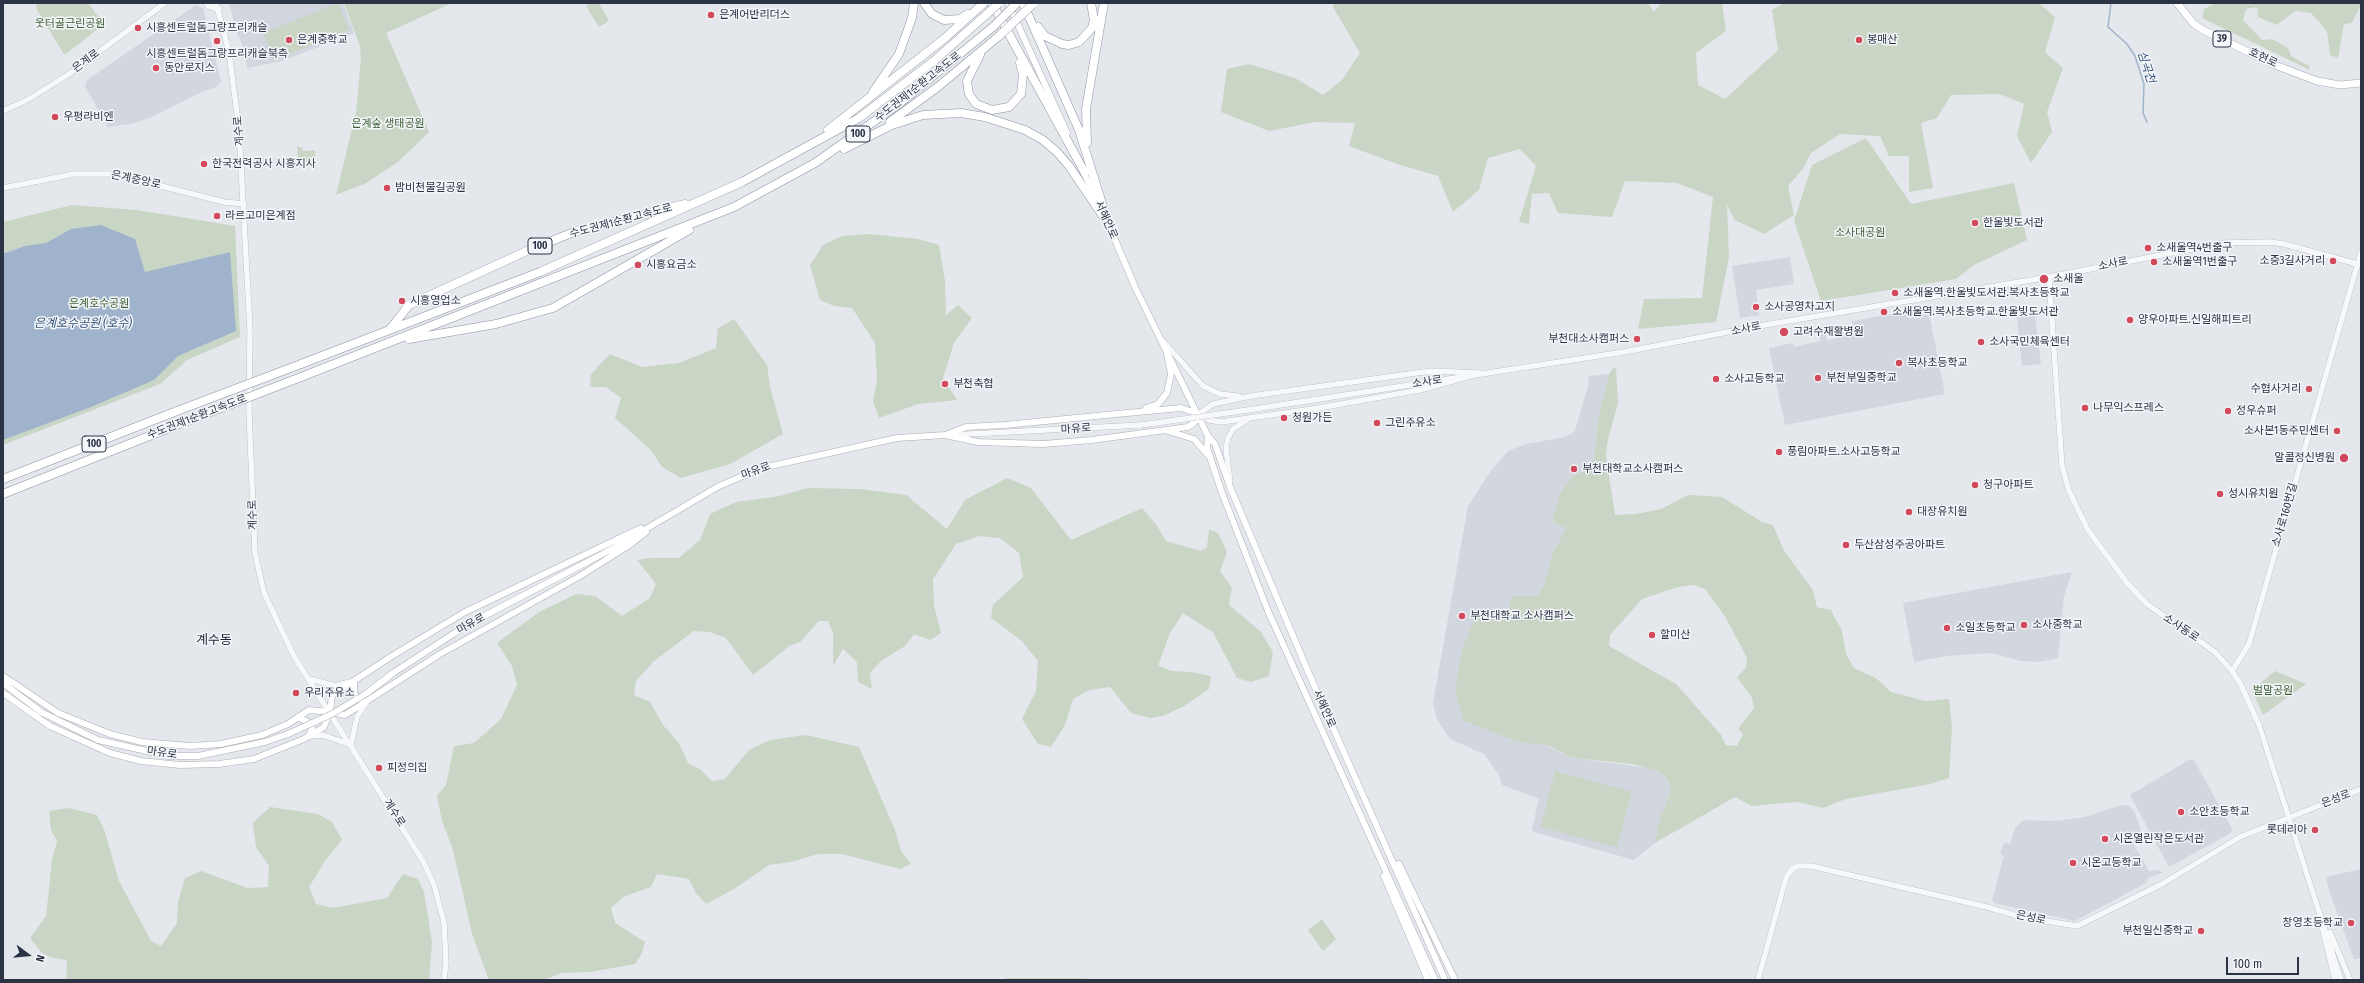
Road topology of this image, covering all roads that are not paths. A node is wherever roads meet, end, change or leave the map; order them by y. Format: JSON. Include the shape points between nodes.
{"nodes":[{"id":1,"x":165,"y":3,"type":"edge"},
{"id":2,"x":206,"y":3,"type":"edge"},
{"id":3,"x":216,"y":3,"type":"edge"},
{"id":4,"x":220,"y":3,"type":"edge"},
{"id":5,"x":914,"y":3,"type":"edge"},
{"id":6,"x":924,"y":3,"type":"edge"},
{"id":7,"x":992,"y":3,"type":"edge"},
{"id":8,"x":999,"y":3,"type":"edge"},
{"id":9,"x":1008,"y":3,"type":"edge"},
{"id":10,"x":1018,"y":3,"type":"edge"},
{"id":11,"x":1023,"y":3,"type":"edge"},
{"id":12,"x":1034,"y":3,"type":"edge"},
{"id":13,"x":1091,"y":3,"type":"edge"},
{"id":14,"x":1104,"y":3,"type":"edge"},
{"id":15,"x":2177,"y":3,"type":"edge"},
{"id":16,"x":983,"y":4,"type":"edge"},
{"id":17,"x":218,"y":10,"type":"junction"},
{"id":18,"x":1031,"y":18,"type":"junction"},
{"id":19,"x":1012,"y":42,"type":"junction"},
{"id":20,"x":983,"y":50,"type":"junction"},
{"id":21,"x":2361,"y":83,"type":"edge"},
{"id":22,"x":868,"y":99,"type":"junction"},
{"id":23,"x":3,"y":111,"type":"edge"},
{"id":24,"x":862,"y":139,"type":"junction"},
{"id":25,"x":810,"y":145,"type":"junction"},
{"id":26,"x":815,"y":163,"type":"junction"},
{"id":27,"x":1084,"y":173,"type":"junction"},
{"id":28,"x":1094,"y":183,"type":"junction"},
{"id":29,"x":3,"y":188,"type":"edge"},
{"id":30,"x":707,"y":199,"type":"junction"},
{"id":31,"x":244,"y":204,"type":"junction"},
{"id":32,"x":707,"y":219,"type":"junction"},
{"id":33,"x":1109,"y":225,"type":"junction"},
{"id":34,"x":2361,"y":252,"type":"edge"},
{"id":35,"x":2359,"y":265,"type":"edge"},
{"id":36,"x":2049,"y":277,"type":"junction"},
{"id":37,"x":391,"y":328,"type":"junction"},
{"id":38,"x":1163,"y":341,"type":"junction"},
{"id":39,"x":392,"y":342,"type":"junction"},
{"id":40,"x":1481,"y":373,"type":"junction"},
{"id":41,"x":1251,"y":396,"type":"junction"},
{"id":42,"x":1116,"y":414,"type":"junction"},
{"id":43,"x":1199,"y":416,"type":"junction"},
{"id":44,"x":1253,"y":417,"type":"junction"},
{"id":45,"x":1165,"y":430,"type":"junction"},
{"id":46,"x":945,"y":435,"type":"junction"},
{"id":47,"x":1208,"y":436,"type":"junction"},
{"id":48,"x":1211,"y":460,"type":"junction"},
{"id":49,"x":6,"y":478,"type":"edge"},
{"id":50,"x":1230,"y":487,"type":"junction"},
{"id":51,"x":3,"y":494,"type":"edge"},
{"id":52,"x":659,"y":521,"type":"junction"},
{"id":53,"x":2232,"y":671,"type":"junction"},
{"id":54,"x":3,"y":676,"type":"edge"},
{"id":55,"x":306,"y":676,"type":"junction"},
{"id":56,"x":354,"y":681,"type":"junction"},
{"id":57,"x":3,"y":683,"type":"edge"},
{"id":58,"x":3,"y":693,"type":"edge"},
{"id":59,"x":367,"y":702,"type":"junction"},
{"id":60,"x":330,"y":712,"type":"junction"},
{"id":61,"x":298,"y":717,"type":"junction"},
{"id":62,"x":308,"y":736,"type":"junction"},
{"id":63,"x":351,"y":745,"type":"junction"},
{"id":64,"x":2361,"y":789,"type":"edge"},
{"id":65,"x":2290,"y":816,"type":"junction"},
{"id":66,"x":1382,"y":836,"type":"junction"},
{"id":67,"x":1371,"y":841,"type":"junction"},
{"id":68,"x":2316,"y":898,"type":"junction"},
{"id":69,"x":444,"y":980,"type":"edge"},
{"id":70,"x":1428,"y":980,"type":"edge"},
{"id":71,"x":1435,"y":980,"type":"edge"},
{"id":72,"x":1445,"y":980,"type":"edge"},
{"id":73,"x":1454,"y":980,"type":"edge"},
{"id":74,"x":1758,"y":980,"type":"edge"},
{"id":75,"x":2335,"y":980,"type":"edge"},
{"id":76,"x":2341,"y":980,"type":"edge"},
{"id":77,"x":2350,"y":980,"type":"edge"}],
"edges":[{"from":1,"to":23,"type":"street","name":"은계로","via":[[69,74]]},
{"from":2,"to":17,"type":"street"},
{"from":3,"to":17,"type":"street","name":"계수로"},
{"from":4,"to":17,"type":"street"},
{"from":5,"to":22,"type":"highway","via":[[912,18],[899,54]]},
{"from":6,"to":16,"type":"highway","via":[[932,14],[952,20]]},
{"from":7,"to":19,"type":"highway"},
{"from":8,"to":25,"type":"highway","name":"수도권제1순환고속도로","number":"100","bridge":true,"via":[[899,89],[859,118]]},
{"from":9,"to":27,"type":"main road","name":"서해안로","via":[[1029,44]]},
{"from":10,"to":26,"type":"highway","name":"수도권제1순환고속도로","number":"100","bridge":true,"via":[[994,26],[900,103]]},
{"from":11,"to":18,"type":"highway"},
{"from":12,"to":20,"type":"highway","bridge":true},
{"from":13,"to":18,"type":"highway","via":[[1094,20],[1092,28],[1084,38],[1070,45],[1045,36]]},
{"from":14,"to":28,"type":"highway","via":[[1086,109],[1087,143]]},
{"from":15,"to":21,"type":"main road","name":"호현로","number":"39","via":[[2194,24],[2203,30],[2275,65],[2317,81],[2340,85]]},
{"from":16,"to":22,"type":"highway","via":[[945,38]]},
{"from":17,"to":31,"type":"street","name":"계수로","via":[[235,88]]},
{"from":18,"to":28,"type":"highway","via":[[1079,130]]},
{"from":19,"to":20,"type":"highway","via":[[1021,67],[1023,85],[1016,101],[1001,110],[984,108],[976,104],[969,94],[967,81]]},
{"from":19,"to":27,"type":"highway"},
{"from":20,"to":24,"type":"highway","via":[[899,117]]},
{"from":22,"to":25,"type":"highway"},
{"from":24,"to":26,"type":"highway"},
{"from":24,"to":33,"type":"highway","via":[[910,119],[939,114],[986,117],[1011,124],[1043,140],[1057,152]]},
{"from":25,"to":30,"type":"highway","name":"수도권제1순환고속도로","number":"100"},
{"from":26,"to":32,"type":"highway","name":"수도권제1순환고속도로","number":"100"},
{"from":27,"to":33,"type":"main road","name":"서해안로"},
{"from":28,"to":33,"type":"highway"},
{"from":29,"to":31,"type":"street","name":"은계중앙로","via":[[74,174],[114,174],[224,202]]},
{"from":30,"to":37,"type":"highway","name":"수도권제1순환고속도로","number":"100","via":[[540,272]]},
{"from":30,"to":37,"type":"highway","name":"수도권제1순환고속도로","number":"100","via":[[574,232],[529,250],[409,305]]},
{"from":31,"to":55,"type":"street","name":"계수로","via":[[250,330],[249,412],[255,553],[264,593]]},
{"from":32,"to":39,"type":"highway","name":"수도권제1순환고속도로","number":"100"},
{"from":32,"to":39,"type":"highway","name":"수도권제1순환고속도로","number":"100","via":[[553,308],[496,324]]},
{"from":33,"to":38,"type":"main road","name":"서해안로","via":[[1135,287]]},
{"from":34,"to":35,"type":"street","name":"소사로160번길"},
{"from":35,"to":36,"type":"street","name":"소사로","via":[[2284,244],[2223,243]]},
{"from":35,"to":53,"type":"street","name":"소사로160번길","via":[[2248,644]]},
{"from":36,"to":40,"type":"street","name":"소사로","via":[[1766,325],[1616,354]]},
{"from":36,"to":53,"type":"street","name":"소사동로","via":[[2062,466],[2073,501],[2107,558],[2135,592],[2153,608],[2208,646]]},
{"from":37,"to":49,"type":"highway","name":"수도권제1순환고속도로","number":"100","bridge":true},
{"from":38,"to":41,"type":"street","via":[[1210,391],[1229,396]]},
{"from":38,"to":42,"type":"main road","via":[[1171,374],[1163,399],[1151,408]]},
{"from":38,"to":43,"type":"main road","name":"서해안로"},
{"from":39,"to":51,"type":"highway","name":"수도권제1순환고속도로","number":"100","bridge":true},
{"from":40,"to":41,"type":"street","via":[[1431,371]]},
{"from":40,"to":43,"type":"street","name":"소사로","bridge":true},
{"from":40,"to":44,"type":"street","via":[[1420,390]]},
{"from":41,"to":43,"type":"street","via":[[1213,404]]},
{"from":42,"to":43,"type":"main road","via":[[1181,408],[1190,409]]},
{"from":42,"to":46,"type":"main road","via":[[966,427]]},
{"from":43,"to":44,"type":"street","via":[[1220,422]]},
{"from":43,"to":45,"type":"main road","via":[[1188,427]]},
{"from":43,"to":46,"type":"street","name":"마유로","bridge":true,"via":[[1141,425]]},
{"from":43,"to":47,"type":"main road","name":"서해안로"},
{"from":44,"to":50,"type":"street","via":[[1240,423],[1228,438],[1226,448]]},
{"from":45,"to":46,"type":"main road","via":[[1043,444],[978,442]]},
{"from":45,"to":48,"type":"main road","via":[[1194,439],[1200,443]]},
{"from":46,"to":52,"type":"main road","name":"마유로","via":[[897,438],[762,468],[718,486]]},
{"from":47,"to":48,"type":"main road","name":"서해안로","via":[[1207,448]]},
{"from":47,"to":50,"type":"main road","name":"서해안로","via":[[1216,444]]},
{"from":48,"to":67,"type":"main road","name":"서해안로","via":[[1268,611]]},
{"from":50,"to":66,"type":"main road","name":"서해안로"},
{"from":52,"to":56,"type":"main road","via":[[621,536],[465,612]]},
{"from":52,"to":57,"type":"main road","name":"마유로","bridge":true,"via":[[612,549],[467,625],[332,714],[266,742],[198,756],[169,756],[98,740],[41,712]]},
{"from":52,"to":59,"type":"main road","via":[[625,548],[440,654]]},
{"from":53,"to":65,"type":"street","name":"소사동로","via":[[2259,725]]},
{"from":54,"to":61,"type":"main road","via":[[58,713],[110,734],[142,742],[171,746],[221,744],[262,735]]},
{"from":55,"to":56,"type":"street","via":[[313,682],[335,686]]},
{"from":55,"to":60,"type":"street","name":"계수로"},
{"from":56,"to":59,"type":"main road","via":[[355,697]]},
{"from":56,"to":60,"type":"main road","via":[[332,695]]},
{"from":58,"to":62,"type":"main road","via":[[50,726],[81,742],[110,754],[141,761],[180,765],[219,764],[254,759]]},
{"from":59,"to":60,"type":"main road","via":[[344,715]]},
{"from":59,"to":63,"type":"street","via":[[357,717]]},
{"from":60,"to":61,"type":"main road","via":[[309,710]]},
{"from":60,"to":62,"type":"main road","via":[[324,727]]},
{"from":60,"to":63,"type":"street","name":"계수로"},
{"from":61,"to":62,"type":"main road","via":[[308,722],[312,728]]},
{"from":62,"to":63,"type":"street","via":[[323,735]]},
{"from":63,"to":69,"type":"street","name":"계수로","via":[[410,838],[434,885],[444,922]]},
{"from":64,"to":65,"type":"street","name":"은성로"},
{"from":65,"to":68,"type":"street","name":"소사동로"},
{"from":65,"to":74,"type":"street","name":"은성로","via":[[2240,837],[2162,884],[2077,926],[2025,918],[1819,868],[1798,866],[1791,870],[1786,878]]},
{"from":66,"to":72,"type":"main road","name":"서해안로"},
{"from":66,"to":73,"type":"main road","via":[[1424,914]]},
{"from":67,"to":70,"type":"main road","via":[[1388,889]]},
{"from":67,"to":71,"type":"main road","name":"서해안로"},
{"from":68,"to":75,"type":"street"},
{"from":68,"to":76,"type":"street","name":"소사동로"},
{"from":68,"to":77,"type":"street"}]}
